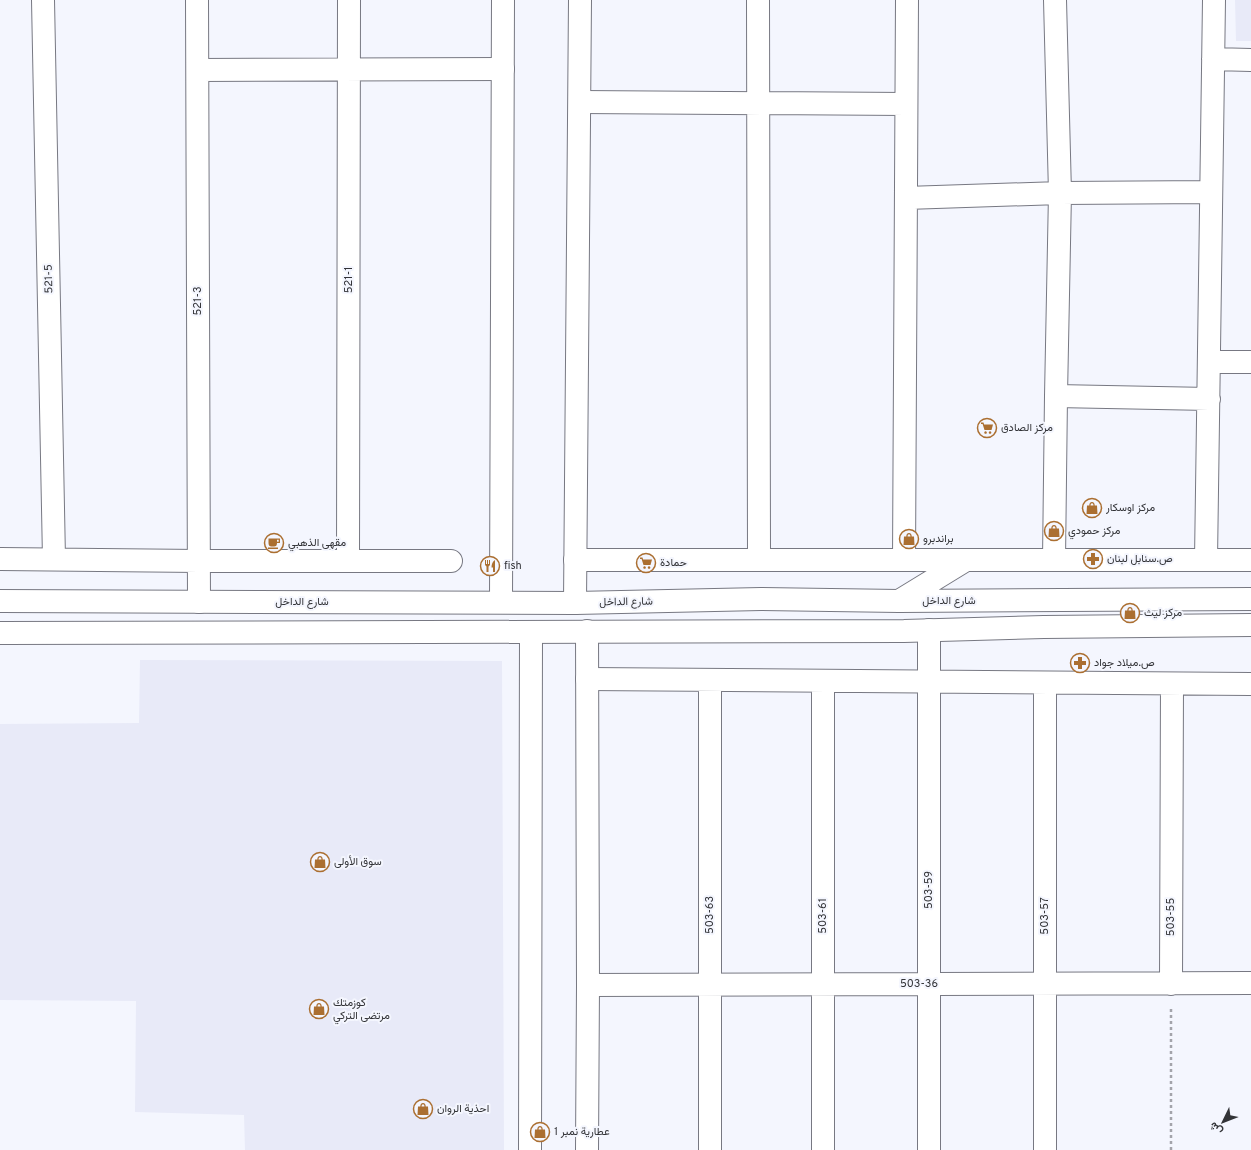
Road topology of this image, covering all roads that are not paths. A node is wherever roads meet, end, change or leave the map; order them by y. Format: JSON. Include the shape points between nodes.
{"nodes":[{"id":1,"x":43,"y":0,"type":"edge"},
{"id":2,"x":198,"y":0,"type":"edge"},
{"id":3,"x":349,"y":0,"type":"edge"},
{"id":4,"x":503,"y":0,"type":"edge"},
{"id":5,"x":580,"y":0,"type":"edge"},
{"id":6,"x":758,"y":0,"type":"edge"},
{"id":7,"x":907,"y":0,"type":"edge"},
{"id":8,"x":1055,"y":0,"type":"edge"},
{"id":9,"x":1214,"y":0,"type":"edge"},
{"id":10,"x":1213,"y":59,"type":"junction"},
{"id":11,"x":1251,"y":60,"type":"edge"},
{"id":12,"x":503,"y":69,"type":"junction"},
{"id":13,"x":198,"y":70,"type":"junction"},
{"id":14,"x":349,"y":70,"type":"junction"},
{"id":15,"x":580,"y":102,"type":"junction"},
{"id":16,"x":758,"y":104,"type":"junction"},
{"id":17,"x":906,"y":104,"type":"junction"},
{"id":18,"x":1211,"y":192,"type":"junction"},
{"id":19,"x":1060,"y":193,"type":"junction"},
{"id":20,"x":906,"y":198,"type":"junction"},
{"id":21,"x":1209,"y":362,"type":"junction"},
{"id":22,"x":1251,"y":362,"type":"edge"},
{"id":23,"x":1056,"y":396,"type":"junction"},
{"id":24,"x":1209,"y":399,"type":"junction"},
{"id":25,"x":0,"y":559,"type":"edge"},
{"id":26,"x":54,"y":559,"type":"junction"},
{"id":27,"x":451,"y":560,"type":"dead end"},
{"id":28,"x":575,"y":560,"type":"junction"},
{"id":29,"x":759,"y":560,"type":"junction"},
{"id":30,"x":904,"y":560,"type":"junction"},
{"id":31,"x":966,"y":560,"type":"junction"},
{"id":32,"x":1054,"y":560,"type":"junction"},
{"id":33,"x":1206,"y":560,"type":"junction"},
{"id":34,"x":1251,"y":560,"type":"edge"},
{"id":35,"x":199,"y":561,"type":"junction"},
{"id":36,"x":348,"y":561,"type":"junction"},
{"id":37,"x":1251,"y":599,"type":"edge"},
{"id":38,"x":0,"y":601,"type":"edge"},
{"id":39,"x":899,"y":601,"type":"junction"},
{"id":40,"x":199,"y":602,"type":"junction"},
{"id":41,"x":501,"y":602,"type":"junction"},
{"id":42,"x":575,"y":603,"type":"junction"},
{"id":43,"x":1251,"y":625,"type":"edge"},
{"id":44,"x":929,"y":630,"type":"junction"},
{"id":45,"x":587,"y":631,"type":"junction"},
{"id":46,"x":531,"y":632,"type":"junction"},
{"id":47,"x":0,"y":633,"type":"edge"},
{"id":48,"x":587,"y":679,"type":"junction"},
{"id":49,"x":710,"y":680,"type":"junction"},
{"id":50,"x":823,"y":681,"type":"junction"},
{"id":51,"x":929,"y":682,"type":"junction"},
{"id":52,"x":1045,"y":683,"type":"junction"},
{"id":53,"x":1172,"y":684,"type":"junction"},
{"id":54,"x":1251,"y":684,"type":"edge"},
{"id":55,"x":823,"y":984,"type":"junction"},
{"id":56,"x":929,"y":984,"type":"junction"},
{"id":57,"x":1045,"y":984,"type":"junction"},
{"id":58,"x":1171,"y":984,"type":"junction"},
{"id":59,"x":1251,"y":984,"type":"edge"},
{"id":60,"x":588,"y":985,"type":"junction"},
{"id":61,"x":710,"y":985,"type":"junction"},
{"id":62,"x":530,"y":1150,"type":"edge"},
{"id":63,"x":586,"y":1150,"type":"edge"},
{"id":64,"x":710,"y":1150,"type":"edge"},
{"id":65,"x":823,"y":1150,"type":"edge"},
{"id":66,"x":929,"y":1150,"type":"edge"},
{"id":67,"x":1045,"y":1150,"type":"edge"}],
"edges":[{"from":1,"to":26,"type":"street","name":"521-5"},
{"from":2,"to":13,"type":"street","name":"521-3"},
{"from":3,"to":14,"type":"street","name":"521-1"},
{"from":4,"to":12,"type":"street"},
{"from":5,"to":15,"type":"street"},
{"from":6,"to":16,"type":"street"},
{"from":7,"to":17,"type":"street"},
{"from":8,"to":19,"type":"street"},
{"from":9,"to":10,"type":"street"},
{"from":10,"to":11,"type":"street"},
{"from":10,"to":18,"type":"street"},
{"from":12,"to":14,"type":"street"},
{"from":12,"to":41,"type":"street"},
{"from":13,"to":14,"type":"street"},
{"from":13,"to":35,"type":"street","name":"521-3"},
{"from":14,"to":36,"type":"street","name":"521-1"},
{"from":15,"to":16,"type":"street"},
{"from":15,"to":28,"type":"street"},
{"from":16,"to":17,"type":"street"},
{"from":16,"to":29,"type":"street"},
{"from":17,"to":20,"type":"street"},
{"from":18,"to":19,"type":"street"},
{"from":18,"to":21,"type":"street"},
{"from":19,"to":20,"type":"street"},
{"from":19,"to":23,"type":"street"},
{"from":20,"to":30,"type":"street"},
{"from":21,"to":22,"type":"street"},
{"from":21,"to":24,"type":"street"},
{"from":23,"to":24,"type":"street"},
{"from":23,"to":32,"type":"street"},
{"from":24,"to":33,"type":"street"},
{"from":25,"to":26,"type":"street"},
{"from":26,"to":35,"type":"street"},
{"from":27,"to":36,"type":"street"},
{"from":28,"to":29,"type":"street"},
{"from":28,"to":42,"type":"street"},
{"from":29,"to":30,"type":"street"},
{"from":30,"to":31,"type":"street"},
{"from":31,"to":32,"type":"street"},
{"from":31,"to":39,"type":"street"},
{"from":32,"to":33,"type":"street"},
{"from":33,"to":34,"type":"street"},
{"from":35,"to":36,"type":"street"},
{"from":35,"to":40,"type":"street","name":"521-3"},
{"from":37,"to":39,"type":"street","name":"شارع الداخل"},
{"from":38,"to":40,"type":"street","name":"شارع الداخل"},
{"from":39,"to":42,"type":"street","name":"شارع الداخل","via":[[761,599]]},
{"from":40,"to":41,"type":"street","name":"شارع الداخل"},
{"from":41,"to":42,"type":"street","name":"شارع الداخل"},
{"from":43,"to":44,"type":"street"},
{"from":44,"to":45,"type":"street"},
{"from":44,"to":51,"type":"street","name":"503-59"},
{"from":45,"to":46,"type":"street"},
{"from":45,"to":48,"type":"street"},
{"from":46,"to":47,"type":"street"},
{"from":46,"to":62,"type":"street"},
{"from":48,"to":49,"type":"street"},
{"from":48,"to":60,"type":"street"},
{"from":49,"to":50,"type":"street"},
{"from":49,"to":61,"type":"street","name":"503-63"},
{"from":50,"to":51,"type":"street"},
{"from":50,"to":55,"type":"street","name":"503-61"},
{"from":51,"to":52,"type":"street"},
{"from":51,"to":56,"type":"street","name":"503-59"},
{"from":52,"to":53,"type":"street"},
{"from":52,"to":57,"type":"street","name":"503-57"},
{"from":53,"to":54,"type":"street"},
{"from":53,"to":58,"type":"street","name":"503-55"},
{"from":55,"to":56,"type":"street","name":"503-36"},
{"from":55,"to":61,"type":"street","name":"503-36"},
{"from":55,"to":65,"type":"street","name":"503-61"},
{"from":56,"to":57,"type":"street","name":"503-36"},
{"from":56,"to":66,"type":"street","name":"503-59"},
{"from":57,"to":58,"type":"street","name":"503-36"},
{"from":57,"to":67,"type":"street","name":"503-57"},
{"from":58,"to":59,"type":"street","name":"503-36"},
{"from":60,"to":61,"type":"street","name":"503-36"},
{"from":60,"to":63,"type":"street"},
{"from":61,"to":64,"type":"street","name":"503-63"}]}
